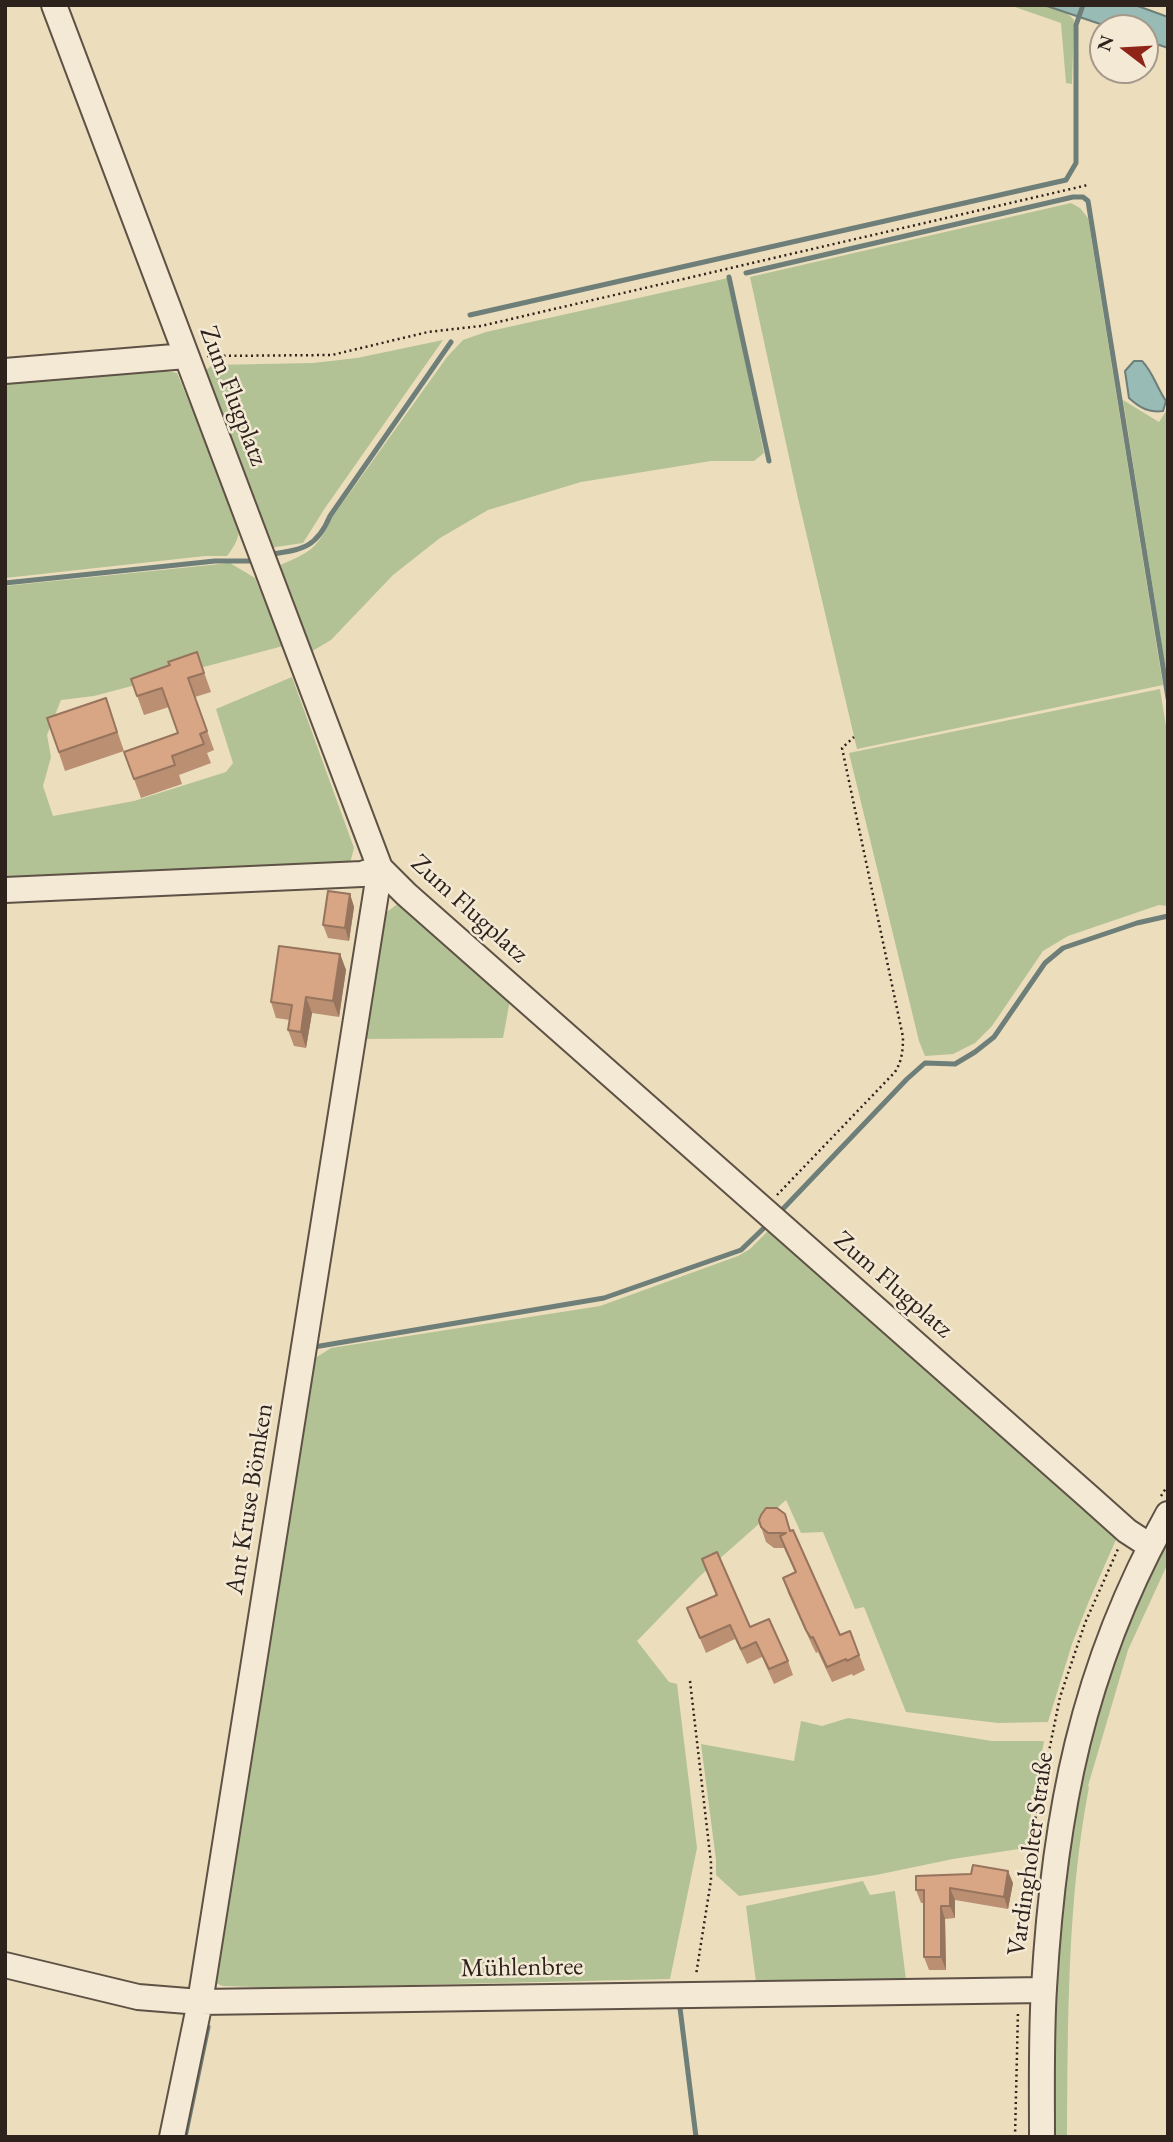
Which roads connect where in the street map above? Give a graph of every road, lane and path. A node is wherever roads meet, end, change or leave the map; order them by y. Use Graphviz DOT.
graph roads {
  1 [pos="54,5"];
  2 [pos="1088,185"];
  3 [pos="186,356"];
  4 [pos="5,371"];
  5 [pos="854,737"];
  6 [pos="380,868"];
  7 [pos="5,890"];
  8 [pos="763,1210"];
  9 [pos="1168,1514"];
  10 [pos="1150,1546"];
  11 [pos="690,1681"];
  12 [pos="5,1965"];
  13 [pos="1044,1990"];
  14 [pos="696,1996"];
  15 [pos="200,2002"];
  16 [pos="172,2137"];
  17 [pos="1042,2137"];
  1 -- 3 [label="street, Zum Flugplatz"];
  2 -- 3 [label="path"];
  3 -- 4 [label="street"];
  3 -- 6 [label="street, Zum Flugplatz"];
  5 -- 8 [label="path"];
  6 -- 7 [label="street"];
  6 -- 8 [label="street, Zum Flugplatz"];
  6 -- 15 [label="street, Ant Kruse Bömken"];
  8 -- 10 [label="street, Zum Flugplatz"];
  9 -- 10 [label="street, Vardingholter Straße"];
  10 -- 13 [label="street, Vardingholter Straße"];
  11 -- 14 [label="path"];
  12 -- 15 [label="street, Mühlenbree"];
  13 -- 14 [label="street, Mühlenbree"];
  13 -- 17 [label="street, Vardingholter Straße"];
  14 -- 15 [label="street, Mühlenbree"];
  15 -- 16 [label="street, Ant Kruse Bömken"];
}
